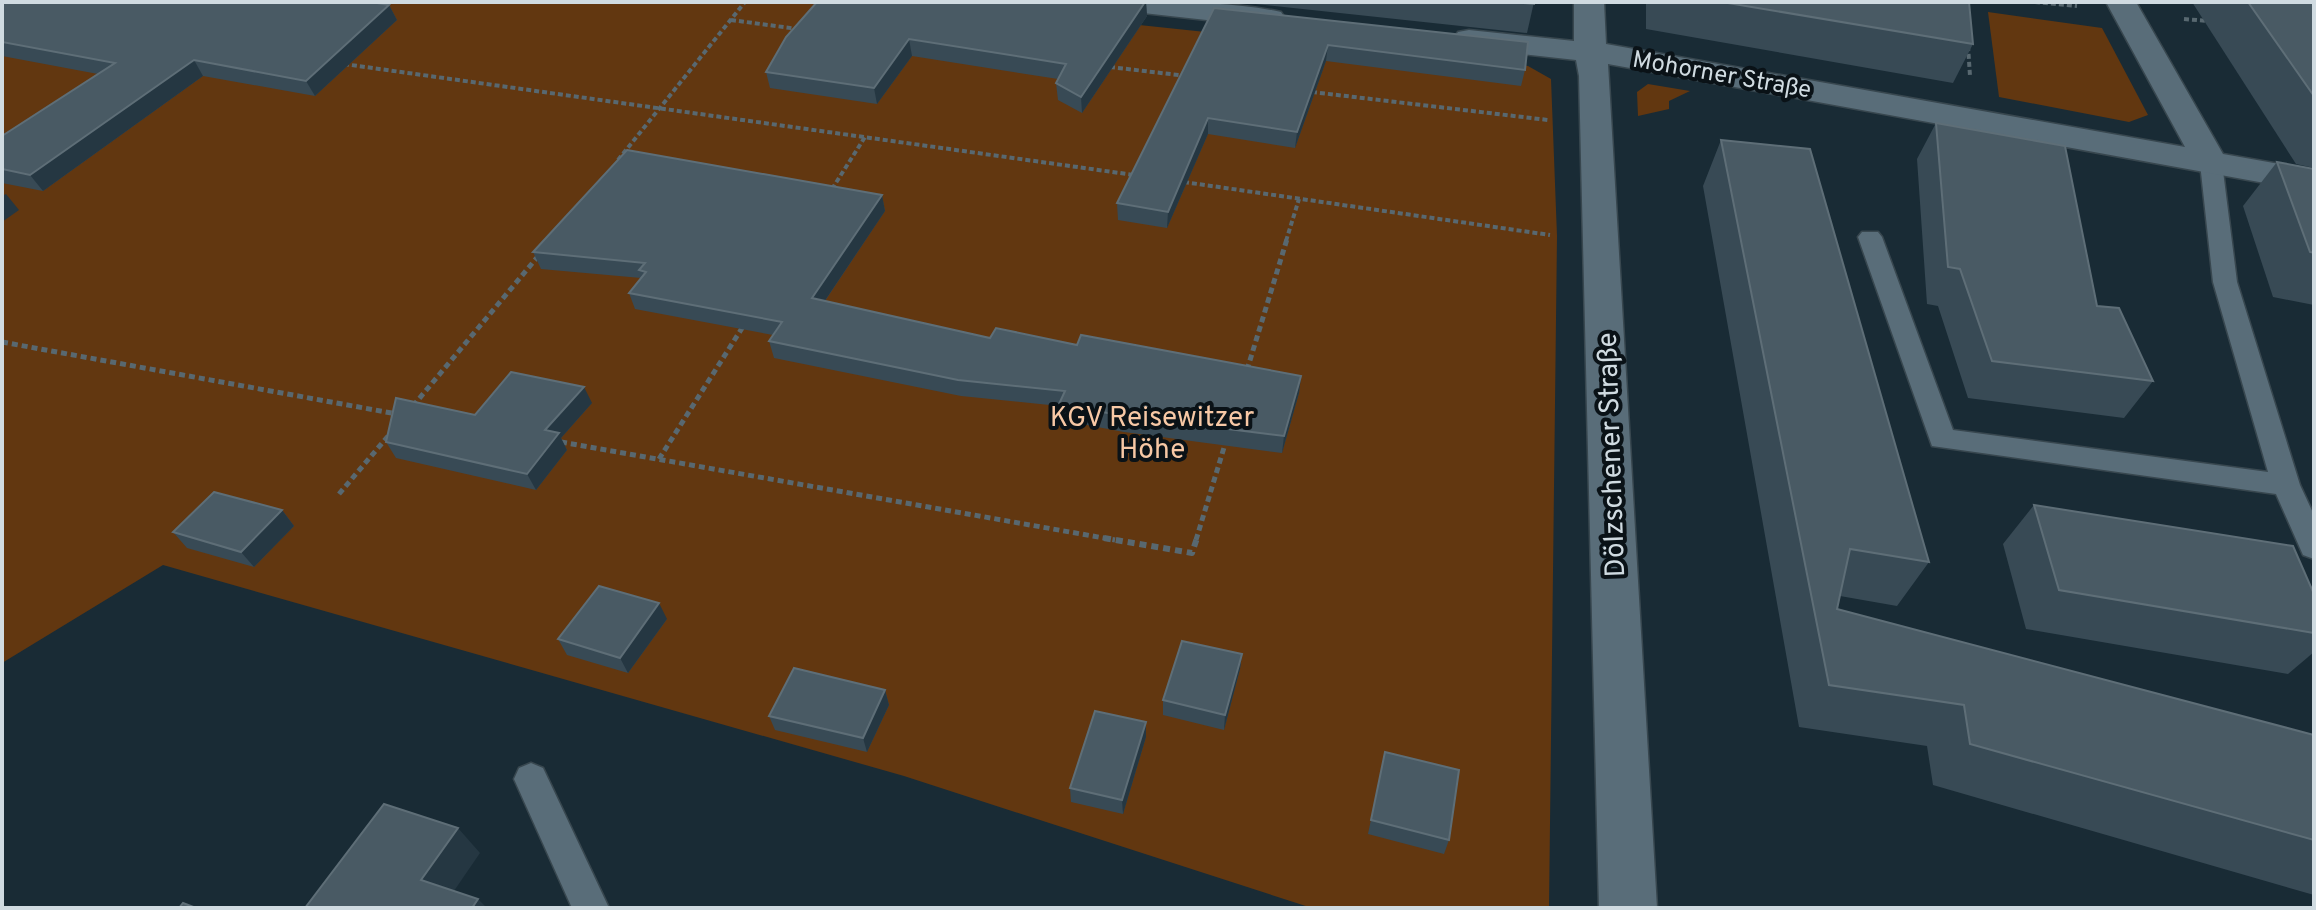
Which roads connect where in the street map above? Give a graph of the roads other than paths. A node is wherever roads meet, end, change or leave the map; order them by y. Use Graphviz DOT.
graph roads {
  1 [pos="1125,2"];
  2 [pos="1589,2"];
  3 [pos="2124,8"];
  4 [pos="1299,21"];
  5 [pos="1438,36"];
  6 [pos="1590,52"];
  7 [pos="2211,163"];
  8 [pos="2314,181"];
  9 [pos="1870,237"];
  10 [pos="2286,485"];
  11 [pos="2314,547"];
  12 [pos="531,779"];
  13 [pos="591,908"];
  14 [pos="1628,908"];
  1 -- 4 [label="street"];
  2 -- 6 [label="street, Dölzschener Straße"];
  3 -- 7 [label="street"];
  5 -- 6 [label="street, Mohorner Straße"];
  6 -- 7 [label="street, Mohorner Straße"];
  6 -- 14 [label="street, Dölzschener Straße"];
  7 -- 8 [label="street, Mohorner Straße"];
  7 -- 10 [label="lane"];
  9 -- 10 [label="lane"];
  10 -- 11 [label="lane"];
  12 -- 13 [label="lane"];
}
